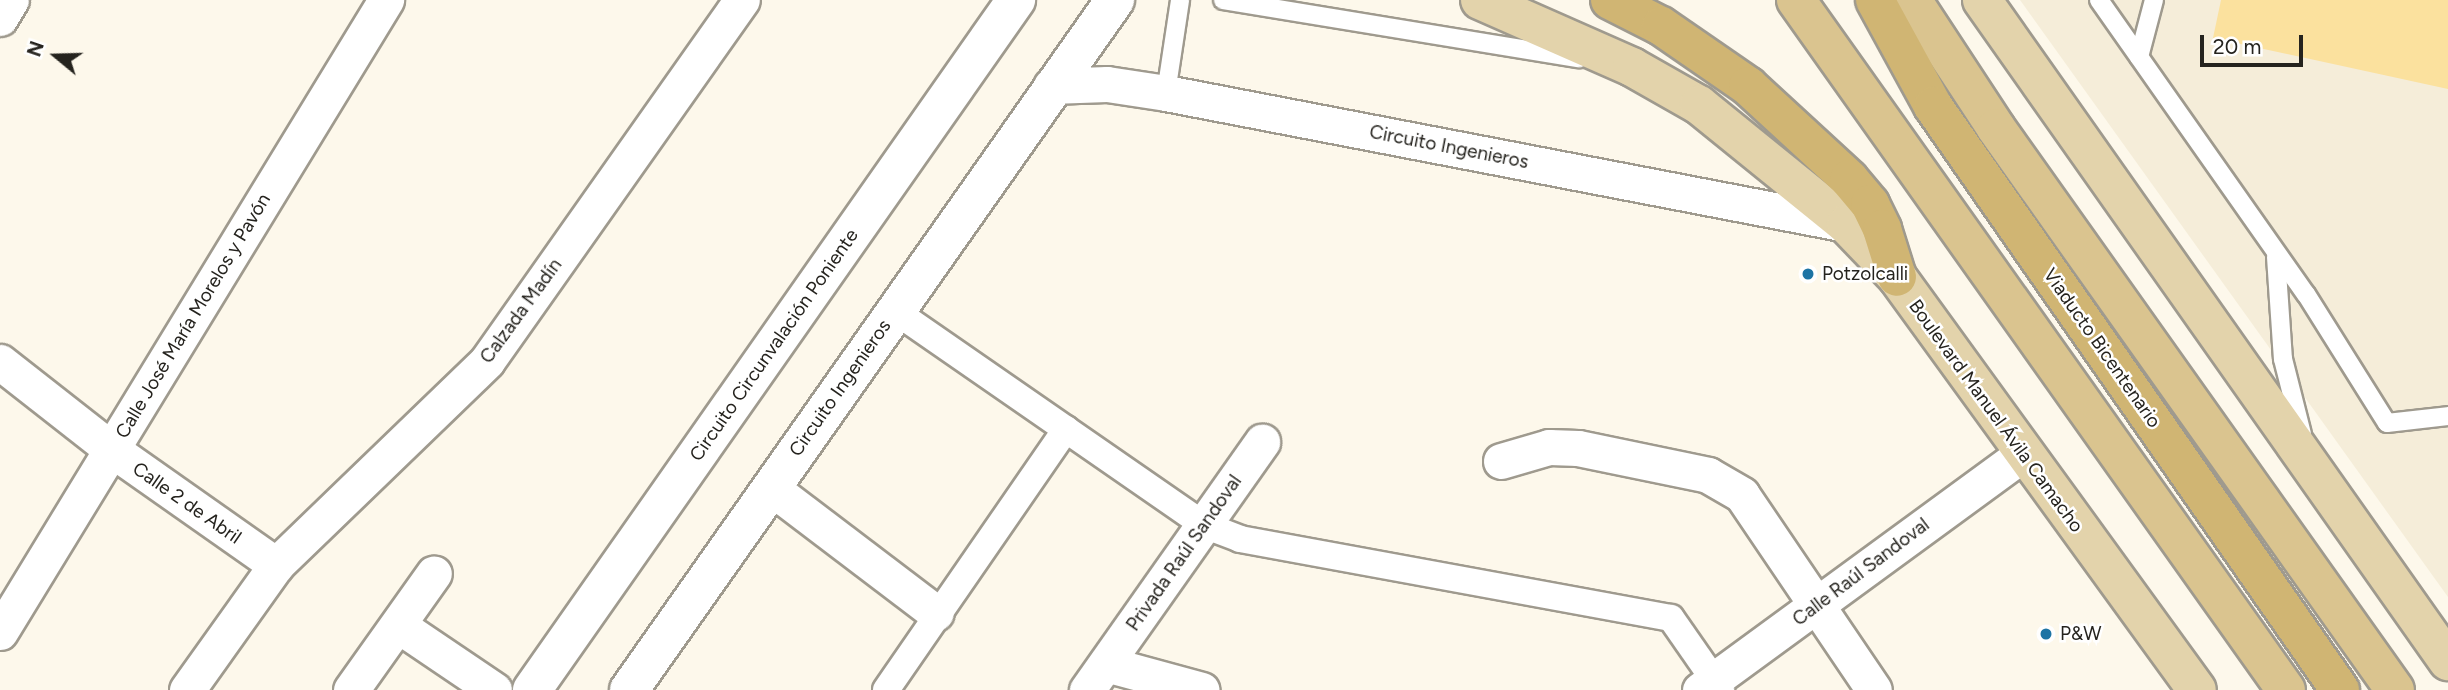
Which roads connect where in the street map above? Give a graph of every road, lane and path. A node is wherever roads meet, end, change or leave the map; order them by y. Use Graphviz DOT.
graph roads {
  1 [pos="10,0"];
  2 [pos="386,0"];
  3 [pos="742,0"];
  4 [pos="1016,0"];
  5 [pos="1115,0"];
  6 [pos="1180,0"];
  7 [pos="1223,0"];
  8 [pos="1480,0"];
  9 [pos="1610,0"];
  10 [pos="1796,0"];
  11 [pos="1875,0"];
  12 [pos="1912,0"];
  13 [pos="1982,0"];
  14 [pos="2099,0"];
  15 [pos="2154,0"];
  16 [pos="0,18"];
  17 [pos="2139,57"];
  18 [pos="1632,67"];
  19 [pos="1051,86"];
  20 [pos="1166,93"];
  21 [pos="1846,224"];
  22 [pos="2276,257"];
  23 [pos="1896,277"];
  24 [pos="895,311"];
  25 [pos="0,362"];
  26 [pos="2448,416"];
  27 [pos="1066,429"];
  28 [pos="1262,442"];
  29 [pos="111,449"];
  30 [pos="2023,454"];
  31 [pos="1501,461"];
  32 [pos="2311,471"];
  33 [pos="770,487"];
  34 [pos="1204,525"];
  35 [pos="276,565"];
  36 [pos="434,573"];
  37 [pos="1816,604"];
  38 [pos="936,613"];
  39 [pos="398,625"];
  40 [pos="0,632"];
  41 [pos="2448,661"];
  42 [pos="1097,677"];
  43 [pos="1712,687"];
  44 [pos="187,690"];
  45 [pos="351,690"];
  46 [pos="494,690"];
  47 [pos="532,690"];
  48 [pos="629,690"];
  49 [pos="886,690"];
  50 [pos="1202,690"];
  51 [pos="1874,690"];
  52 [pos="2197,690"];
  53 [pos="2286,690"];
  54 [pos="2340,690"];
  55 [pos="2395,690"];
  1 -- 16 [label="street"];
  2 -- 29 [label="street, Calle José María Morelos y Pavón"];
  3 -- 35 [label="street, Calzada Madín"];
  4 -- 47 [label="main road, Circuito Circunvalación Poniente"];
  5 -- 19 [label="main road, Circuito Ingenieros"];
  6 -- 20 [label="lane"];
  7 -- 18 [label="lane"];
  8 -- 18 [label="main road, Boulevard Manuel Ávila Camacho"];
  9 -- 23 [label="highway"];
  10 -- 53 [label="highway"];
  11 -- 54 [label="highway, Viaducto Bicentenario"];
  12 -- 55 [label="highway"];
  13 -- 32 [label="main road"];
  14 -- 17 [label="lane"];
  15 -- 17 [label="lane"];
  17 -- 22 [label="lane"];
  18 -- 21 [label="main road, Boulevard Manuel Ávila Camacho"];
  19 -- 20 [label="street, Circuito Ingenieros"];
  19 -- 24 [label="main road, Circuito Ingenieros"];
  20 -- 21 [label="street, Circuito Ingenieros"];
  21 -- 23 [label="main road, Boulevard Manuel Ávila Camacho"];
  22 -- 26 [label="lane"];
  22 -- 32 [label="lane"];
  23 -- 30 [label="main road, Boulevard Manuel Ávila Camacho"];
  24 -- 27 [label="street"];
  24 -- 33 [label="main road, Circuito Ingenieros"];
  25 -- 29 [label="street, Calle 2 de Abril"];
  27 -- 34 [label="street"];
  27 -- 38 [label="street"];
  28 -- 34 [label="street, Privada Raúl Sandoval"];
  29 -- 35 [label="street, Calle 2 de Abril"];
  29 -- 40 [label="street, Calle José María Morelos y Pavón"];
  30 -- 37 [label="street, Calle Raúl Sandoval"];
  30 -- 52 [label="main road, Boulevard Manuel Ávila Camacho"];
  31 -- 37 [label="street"];
  32 -- 41 [label="main road"];
  33 -- 38 [label="street"];
  33 -- 48 [label="main road, Circuito Ingenieros"];
  34 -- 42 [label="street, Privada Raúl Sandoval"];
  34 -- 43 [label="street"];
  35 -- 44 [label="street, Calzada Madín"];
  36 -- 39 [label="street"];
  37 -- 43 [label="street, Calle Raúl Sandoval"];
  37 -- 51 [label="street"];
  38 -- 49 [label="street"];
  39 -- 45 [label="street"];
  39 -- 46 [label="street"];
  42 -- 50 [label="street, Privada Raúl Sandoval"];
}
